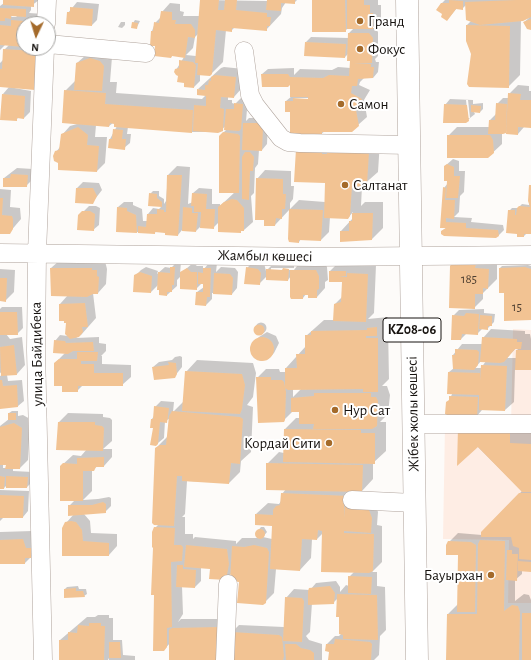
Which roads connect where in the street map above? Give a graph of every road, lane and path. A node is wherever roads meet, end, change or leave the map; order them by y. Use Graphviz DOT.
graph roads {
  1 [pos="47,0"];
  2 [pos="408,0"];
  3 [pos="46,16"];
  4 [pos="56,45"];
  5 [pos="244,51"];
  6 [pos="146,53"];
  7 [pos="45,56"];
  8 [pos="410,145"];
  9 [pos="0,253"];
  10 [pos="37,253"];
  11 [pos="531,255"];
  12 [pos="411,256"];
  13 [pos="414,424"];
  14 [pos="531,424"];
  15 [pos="352,500"];
  16 [pos="414,502"];
  17 [pos="228,584"];
  18 [pos="43,660"];
  19 [pos="225,660"];
  20 [pos="417,660"];
  1 -- 3 [label="street"];
  2 -- 8 [label="highway, Жібек жолы көшесі / KZ08-06"];
  4 -- 6 [label="street"];
  5 -- 8 [label="street"];
  7 -- 10 [label="street, улица Байдибека"];
  8 -- 12 [label="highway, Жібек жолы көшесі / KZ08-06"];
  9 -- 10 [label="street, Жамбыл көшесі"];
  10 -- 12 [label="street, Жамбыл көшесі"];
  10 -- 18 [label="street, улица Байдибека"];
  11 -- 12 [label="street, Жамбыл көшесі"];
  12 -- 13 [label="highway, Жібек жолы көшесі / KZ08-06"];
  13 -- 14 [label="street"];
  13 -- 16 [label="highway, Жібек жолы көшесі / KZ08-06"];
  15 -- 16 [label="street"];
  16 -- 20 [label="highway, Жібек жолы көшесі / KZ08-06"];
  17 -- 19 [label="street"];
}
